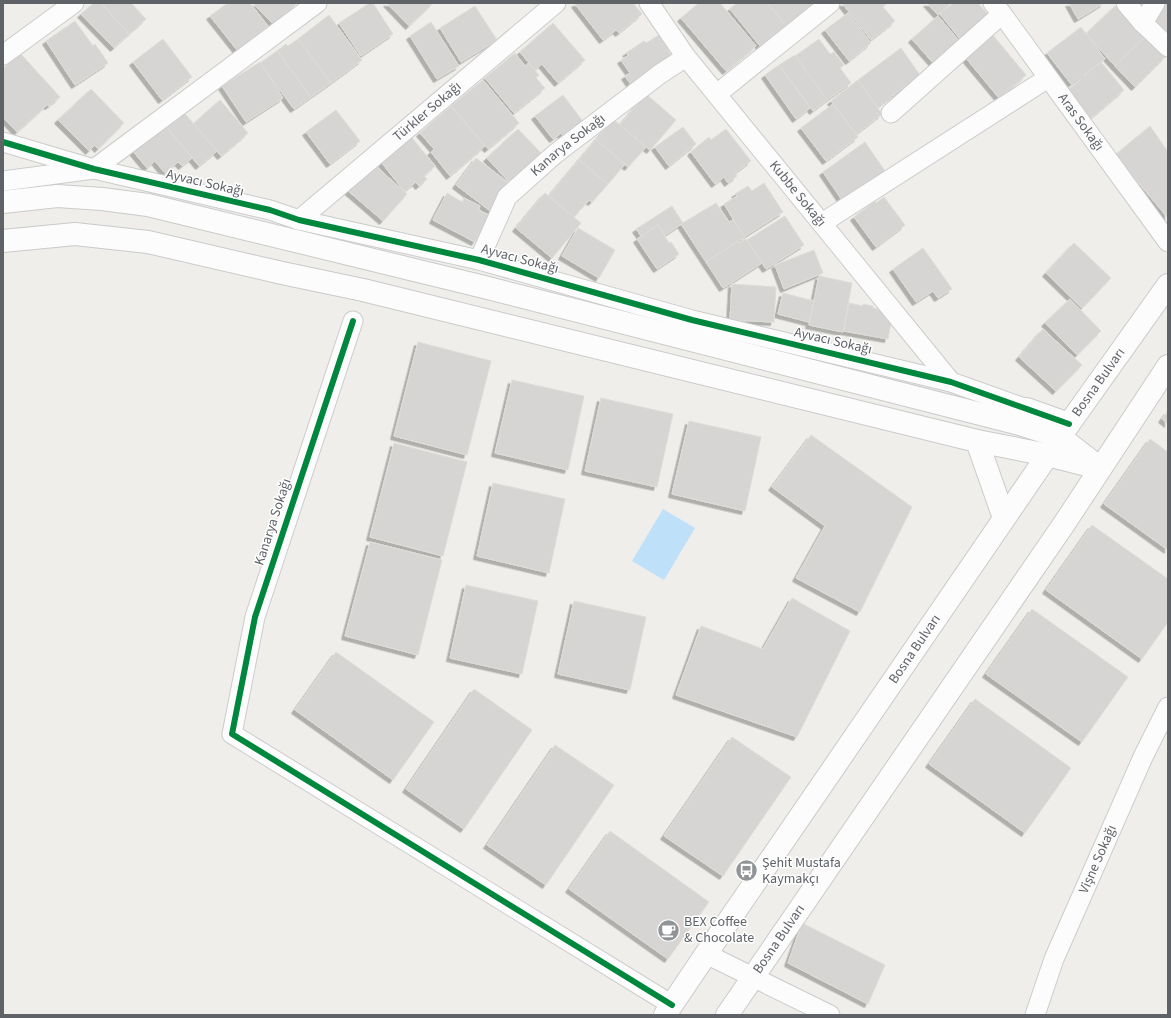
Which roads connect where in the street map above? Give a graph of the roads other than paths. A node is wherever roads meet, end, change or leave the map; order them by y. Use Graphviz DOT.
graph roads {
  1 [pos="74,3"];
  2 [pos="556,3"];
  3 [pos="649,3"];
  4 [pos="830,3"];
  5 [pos="1126,3"];
  6 [pos="1155,3"];
  7 [pos="313,4"];
  8 [pos="997,9"];
  9 [pos="1143,23"];
  10 [pos="1168,48"];
  11 [pos="3,55"];
  12 [pos="686,56"];
  13 [pos="1048,78"];
  14 [pos="717,94"];
  15 [pos="891,113"];
  16 [pos="3,142"];
  17 [pos="94,169"];
  18 [pos="3,181"];
  19 [pos="3,202"];
  20 [pos="299,220"];
  21 [pos="822,223"];
  22 [pos="3,240"];
  23 [pos="1168,242"];
  24 [pos="479,260"];
  25 [pos="1168,285"];
  26 [pos="353,321"];
  27 [pos="1168,366"];
  28 [pos="951,382"];
  29 [pos="1024,417"];
  30 [pos="1064,431"];
  31 [pos="976,441"];
  32 [pos="1048,455"];
  33 [pos="1100,468"];
  34 [pos="1004,518"];
  35 [pos="1168,708"];
  36 [pos="706,954"];
  37 [pos="753,977"];
  38 [pos="668,1010"];
  39 [pos="810,1011"];
  40 [pos="727,1015"];
  41 [pos="830,1015"];
  42 [pos="1035,1015"];
  1 -- 11 [label="street"];
  2 -- 20 [label="street, Türkler Sokağı"];
  3 -- 12 [label="street, Kubbe Sokağı"];
  4 -- 14 [label="street"];
  5 -- 9 [label="street"];
  6 -- 9 [label="street"];
  7 -- 17 [label="street"];
  8 -- 13 [label="street, Aras Sokağı"];
  8 -- 15 [label="street"];
  9 -- 10 [label="street"];
  12 -- 14 [label="street, Kubbe Sokağı"];
  12 -- 24 [label="street, Kanarya Sokağı"];
  13 -- 21 [label="street"];
  13 -- 23 [label="street, Aras Sokağı"];
  14 -- 21 [label="street, Kubbe Sokağı"];
  16 -- 17 [label="street, Ayvacı Sokağı"];
  17 -- 18 [label="street"];
  17 -- 20 [label="street, Ayvacı Sokağı"];
  19 -- 29 [label="main road"];
  20 -- 24 [label="street, Ayvacı Sokağı"];
  21 -- 28 [label="street, Kubbe Sokağı"];
  22 -- 31 [label="main road"];
  24 -- 28 [label="street, Ayvacı Sokağı"];
  25 -- 30 [label="main road, Bosna Bulvarı"];
  26 -- 38 [label="street, Kanarya Sokağı"];
  27 -- 33 [label="main road, Bosna Bulvarı"];
  28 -- 29 [label="street, Ayvacı Sokağı"];
  29 -- 30 [label="main road"];
  30 -- 32 [label="main road, Bosna Bulvarı"];
  30 -- 33 [label="main road"];
  31 -- 32 [label="main road"];
  31 -- 34 [label="main road"];
  32 -- 33 [label="main road"];
  32 -- 34 [label="main road, Bosna Bulvarı"];
  33 -- 37 [label="main road, Bosna Bulvarı"];
  34 -- 36 [label="main road, Bosna Bulvarı"];
  35 -- 42 [label="street, Vişne Sokağı"];
  36 -- 37 [label="street"];
  36 -- 38 [label="main road, Bosna Bulvarı"];
  37 -- 39 [label="street"];
  37 -- 40 [label="main road, Bosna Bulvarı"];
  39 -- 41 [label="street"];
}
